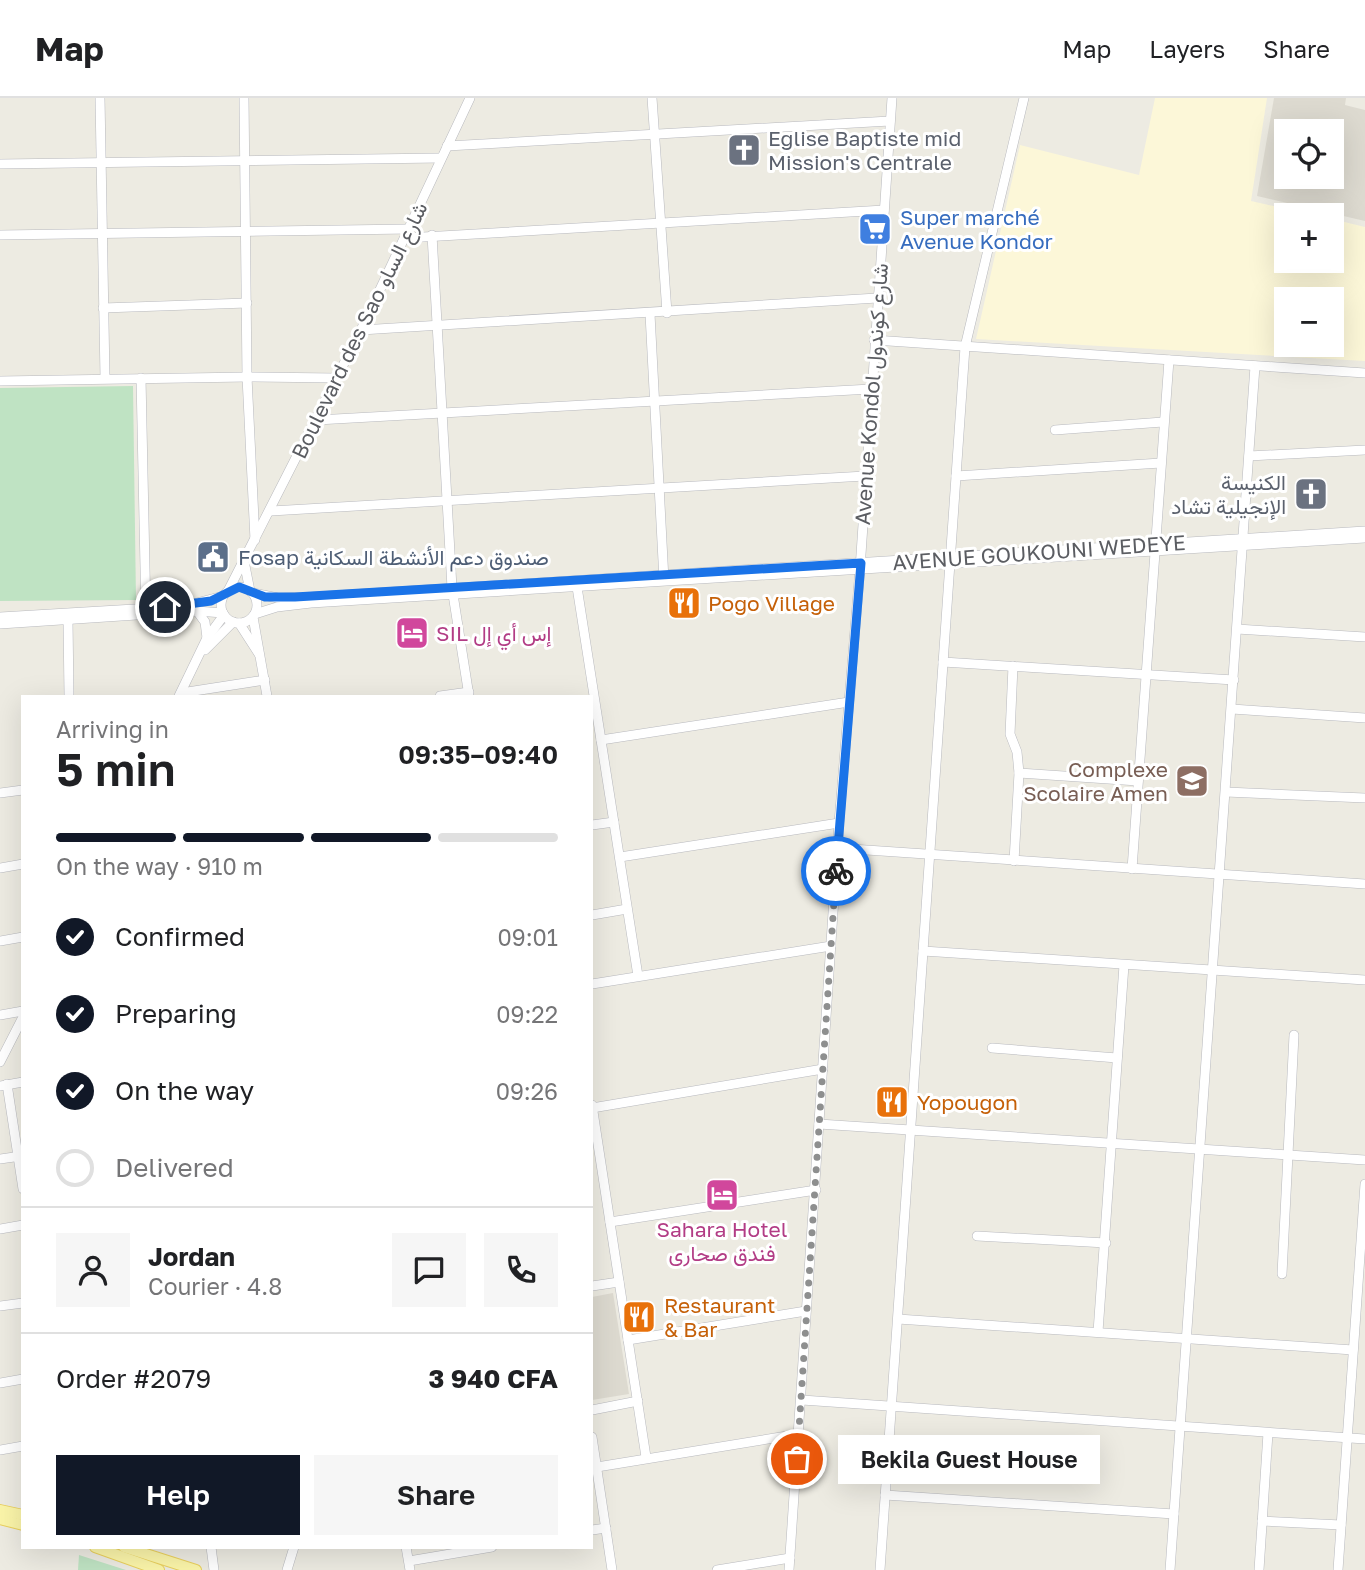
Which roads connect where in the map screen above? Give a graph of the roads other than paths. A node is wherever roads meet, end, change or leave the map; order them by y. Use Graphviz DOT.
graph roads {
  1 [pos="100,98"];
  2 [pos="244,98"];
  3 [pos="470,98"];
  4 [pos="652,98"];
  5 [pos="892,98"];
  6 [pos="1024,98"];
  7 [pos="890,121"];
  8 [pos="655,135"];
  9 [pos="447,146"];
  10 [pos="441,158"];
  11 [pos="245,160"];
  12 [pos="101,163"];
  13 [pos="0,164"];
  14 [pos="884,210"];
  15 [pos="661,224"];
  16 [pos="246,231"];
  17 [pos="101,232"];
  18 [pos="408,233"];
  19 [pos="0,235"];
  20 [pos="432,235"];
  21 [pos="877,298"];
  22 [pos="247,303"];
  23 [pos="103,308"];
  24 [pos="650,313"];
  25 [pos="667,313"];
  26 [pos="437,324"];
  27 [pos="361,330"];
  28 [pos="874,341"];
  29 [pos="965,347"];
  30 [pos="1169,360"];
  31 [pos="1255,366"];
  32 [pos="1365,373"];
  33 [pos="247,377"];
  34 [pos="105,378"];
  35 [pos="141,378"];
  36 [pos="336,378"];
  37 [pos="0,381"];
  38 [pos="871,388"];
  39 [pos="654,399"];
  40 [pos="441,412"];
  41 [pos="317,420"];
  42 [pos="1163,422"];
  43 [pos="1055,430"];
  44 [pos="1365,450"];
  45 [pos="1249,456"];
  46 [pos="1161,463"];
  47 [pos="956,476"];
  48 [pos="865,477"];
  49 [pos="658,489"];
  50 [pos="446,502"];
  51 [pos="271,511"];
  52 [pos="1365,531"];
  53 [pos="1365,538"];
  54 [pos="255,542"];
  55 [pos="1243,542"];
  56 [pos="1155,548"];
  57 [pos="244,561"];
  58 [pos="950,561"];
  59 [pos="860,566"];
  60 [pos="664,579"];
  61 [pos="577,587"];
  62 [pos="452,591"];
  63 [pos="252,592"];
  64 [pos="225,594"];
  65 [pos="145,611"];
  66 [pos="197,611"];
  67 [pos="223,614"];
  68 [pos="254,615"];
  69 [pos="0,617"];
  70 [pos="68,620"];
  71 [pos="236,622"];
  72 [pos="0,624"];
  73 [pos="1237,629"];
  74 [pos="1365,637"];
  75 [pos="207,638"];
  76 [pos="204,651"];
  77 [pos="260,657"];
  78 [pos="943,662"];
  79 [pos="1013,666"];
  80 [pos="1146,676"];
  81 [pos="265,680"];
  82 [pos="1234,680"];
  83 [pos="180,694"];
  84 [pos="469,694"];
  85 [pos="69,695"];
  86 [pos="267,695"];
  87 [pos="849,702"];
  88 [pos="1232,709"];
  89 [pos="1365,718"];
  90 [pos="601,740"];
  91 [pos="1019,774"];
  92 [pos="1138,781"];
  93 [pos="21,790"];
  94 [pos="1226,792"];
  95 [pos="0,793"];
  96 [pos="1365,798"];
  97 [pos="614,822"];
  98 [pos="839,823"];
  99 [pos="593,825"];
  100 [pos="837,848"];
  101 [pos="930,854"];
  102 [pos="620,857"];
  103 [pos="1014,861"];
  104 [pos="21,864"];
  105 [pos="0,868"];
  106 [pos="1132,869"];
  107 [pos="1219,876"];
  108 [pos="1365,884"];
  109 [pos="627,909"];
  110 [pos="593,915"];
  111 [pos="21,937"];
  112 [pos="0,941"];
  113 [pos="831,946"];
  114 [pos="923,951"];
  115 [pos="1124,965"];
  116 [pos="1212,970"];
  117 [pos="638,976"];
  118 [pos="1365,980"];
  119 [pos="593,984"];
  120 [pos="21,1011"];
  121 [pos="0,1015"];
  122 [pos="21,1021"];
  123 [pos="1294,1035"];
  124 [pos="992,1048"];
  125 [pos="1117,1058"];
  126 [pos="0,1062"];
  127 [pos="824,1069"];
  128 [pos="21,1082"];
  129 [pos="3,1085"];
  130 [pos="593,1107"];
  131 [pos="593,1120"];
  132 [pos="820,1124"];
  133 [pos="910,1131"];
  134 [pos="1112,1144"];
  135 [pos="1200,1150"];
  136 [pos="1287,1155"];
  137 [pos="20,1156"];
  138 [pos="0,1159"];
  139 [pos="1365,1160"];
  140 [pos="596,1161"];
  141 [pos="1365,1184"];
  142 [pos="816,1189"];
  143 [pos="610,1222"];
  144 [pos="21,1226"];
  145 [pos="0,1229"];
  146 [pos="977,1236"];
  147 [pos="1106,1243"];
  148 [pos="1282,1273"];
  149 [pos="619,1282"];
  150 [pos="593,1286"];
  151 [pos="21,1303"];
  152 [pos="0,1306"];
  153 [pos="806,1311"];
  154 [pos="898,1319"];
  155 [pos="1098,1332"];
  156 [pos="628,1340"];
  157 [pos="1187,1340"];
  158 [pos="1353,1350"];
  159 [pos="21,1379"];
  160 [pos="0,1383"];
  161 [pos="802,1400"];
  162 [pos="638,1401"];
  163 [pos="891,1406"];
  164 [pos="593,1410"];
  165 [pos="1180,1426"];
  166 [pos="1268,1433"];
  167 [pos="799,1434"];
  168 [pos="1348,1437"];
  169 [pos="1365,1439"];
  170 [pos="593,1443"];
  171 [pos="21,1446"];
  172 [pos="0,1450"];
  173 [pos="646,1457"];
  174 [pos="597,1467"];
  175 [pos="885,1495"];
  176 [pos="0,1510"];
  177 [pos="1174,1514"];
  178 [pos="21,1515"];
  179 [pos="0,1519"];
  180 [pos="1262,1521"];
  181 [pos="21,1524"];
  182 [pos="1341,1525"];
  183 [pos="606,1528"];
  184 [pos="593,1530"];
  185 [pos="100,1549"];
  186 [pos="130,1549"];
  187 [pos="211,1549"];
  188 [pos="293,1549"];
  189 [pos="483,1549"];
  190 [pos="790,1558"];
  191 [pos="410,1565"];
  192 [pos="159,1570"];
  193 [pos="195,1570"];
  194 [pos="214,1570"];
  195 [pos="287,1570"];
  196 [pos="612,1570"];
  197 [pos="717,1570"];
  198 [pos="789,1570"];
  199 [pos="880,1570"];
  200 [pos="1170,1570"];
  201 [pos="1259,1570"];
  202 [pos="1338,1570"];
  1 -- 12 [label="street"];
  2 -- 11 [label="street"];
  3 -- 9 [label="street, Boulevard des Sao شارع الساو"];
  4 -- 8 [label="street"];
  5 -- 7 [label="street, Avenue Kondol شارع كوندول"];
  6 -- 29 [label="street"];
  7 -- 8 [label="street"];
  7 -- 14 [label="street, Avenue Kondol شارع كوندول"];
  8 -- 9 [label="street"];
  8 -- 15 [label="street"];
  9 -- 10 [label="street, Boulevard des Sao شارع الساو"];
  10 -- 11 [label="street"];
  10 -- 18 [label="street, Boulevard des Sao شارع الساو"];
  11 -- 12 [label="street"];
  11 -- 16 [label="street"];
  12 -- 13 [label="street"];
  12 -- 17 [label="street"];
  14 -- 15 [label="street"];
  14 -- 21 [label="street, Avenue Kondol شارع كوندول"];
  15 -- 20 [label="street"];
  15 -- 25 [label="street"];
  16 -- 17 [label="street"];
  16 -- 18 [label="street"];
  16 -- 22 [label="street"];
  17 -- 19 [label="street"];
  17 -- 23 [label="street"];
  18 -- 20 [label="street"];
  18 -- 27 [label="street, Boulevard des Sao شارع الساو"];
  20 -- 26 [label="street"];
  21 -- 25 [label="street"];
  21 -- 28 [label="street, Avenue Kondol شارع كوندول"];
  22 -- 23 [label="street"];
  22 -- 33 [label="street"];
  23 -- 34 [label="street"];
  24 -- 25 [label="street"];
  24 -- 26 [label="street"];
  24 -- 39 [label="street"];
  26 -- 27 [label="street"];
  26 -- 40 [label="street"];
  27 -- 36 [label="street, Boulevard des Sao شارع الساو"];
  28 -- 29 [label="street"];
  28 -- 38 [label="street, Avenue Kondol شارع كوندول"];
  29 -- 30 [label="street"];
  29 -- 47 [label="street"];
  30 -- 31 [label="street"];
  30 -- 42 [label="street"];
  31 -- 32 [label="street"];
  31 -- 45 [label="street"];
  33 -- 35 [label="street"];
  33 -- 36 [label="street"];
  33 -- 54 [label="street"];
  34 -- 35 [label="street"];
  34 -- 37 [label="street"];
  35 -- 65 [label="street"];
  36 -- 41 [label="street, Boulevard des Sao شارع الساو"];
  38 -- 39 [label="street"];
  38 -- 48 [label="street, Avenue Kondol شارع كوندول"];
  39 -- 40 [label="street"];
  39 -- 49 [label="street"];
  40 -- 41 [label="street"];
  40 -- 50 [label="street"];
  41 -- 51 [label="street, Boulevard des Sao شارع الساو"];
  42 -- 43 [label="street"];
  42 -- 46 [label="street"];
  44 -- 45 [label="street"];
  45 -- 55 [label="street"];
  46 -- 47 [label="street"];
  46 -- 56 [label="street"];
  47 -- 58 [label="street"];
  48 -- 49 [label="street"];
  48 -- 59 [label="street, Avenue Kondol شارع كوندول"];
  49 -- 50 [label="street"];
  49 -- 60 [label="street"];
  50 -- 51 [label="street"];
  50 -- 62 [label="street"];
  51 -- 54 [label="street, Boulevard des Sao شارع الساو"];
  52 -- 55 [label="street, AVENUE GOUKOUNI WEDEYE"];
  53 -- 55 [label="street, AVENUE GOUKOUNI WEDEYE"];
  54 -- 57 [label="street, Boulevard des Sao شارع الساو"];
  55 -- 56 [label="street, AVENUE GOUKOUNI WEDEYE"];
  55 -- 73 [label="street"];
  56 -- 58 [label="street, AVENUE GOUKOUNI WEDEYE"];
  56 -- 80 [label="street"];
  57 -- 63 [label="street"];
  57 -- 64 [label="street, Boulevard des Sao شارع الساو"];
  58 -- 59 [label="street, AVENUE GOUKOUNI WEDEYE"];
  58 -- 78 [label="street"];
  59 -- 60 [label="street, AVENUE GOUKOUNI WEDEYE"];
  59 -- 87 [label="street, Avenue Kondol شارع كوندول"];
  60 -- 61 [label="street, AVENUE GOUKOUNI WEDEYE"];
  60 -- 62 [label="street, AVENUE GOUKOUNI WEDEYE"];
  61 -- 62 [label="street, AVENUE GOUKOUNI WEDEYE"];
  61 -- 90 [label="street"];
  62 -- 63 [label="street, AVENUE GOUKOUNI WEDEYE"];
  62 -- 68 [label="street, AVENUE GOUKOUNI WEDEYE"];
  62 -- 84 [label="street"];
  63 -- 64 [label="street"];
  63 -- 68 [label="street"];
  64 -- 65 [label="street"];
  64 -- 67 [label="street"];
  65 -- 66 [label="street"];
  65 -- 69 [label="street"];
  65 -- 70 [label="street"];
  66 -- 67 [label="street"];
  66 -- 75 [label="street"];
  67 -- 71 [label="street"];
  67 -- 75 [label="street"];
  68 -- 71 [label="street"];
  68 -- 77 [label="street"];
  70 -- 72 [label="street"];
  70 -- 85 [label="street"];
  71 -- 76 [label="street"];
  71 -- 77 [label="street"];
  73 -- 74 [label="street"];
  73 -- 82 [label="street"];
  75 -- 76 [label="street"];
  76 -- 83 [label="street"];
  77 -- 81 [label="street"];
  78 -- 79 [label="street"];
  78 -- 101 [label="street"];
  79 -- 80 [label="street"];
  79 -- 91 [label="street"];
  80 -- 82 [label="street"];
  80 -- 92 [label="street"];
  81 -- 83 [label="street"];
  81 -- 86 [label="street"];
  82 -- 88 [label="street"];
  87 -- 90 [label="street"];
  87 -- 98 [label="street, Avenue Kondol شارع كوندول"];
  88 -- 89 [label="street"];
  88 -- 94 [label="street"];
  90 -- 97 [label="street"];
  91 -- 92 [label="street"];
  91 -- 103 [label="street"];
  92 -- 106 [label="street"];
  93 -- 95 [label="street"];
  94 -- 96 [label="street"];
  94 -- 107 [label="street"];
  97 -- 99 [label="street"];
  97 -- 102 [label="street"];
  98 -- 100 [label="street, Avenue Kondol شارع كوندول"];
  98 -- 102 [label="street"];
  100 -- 101 [label="street"];
  100 -- 113 [label="street, Avenue Kondol شارع كوندول"];
  101 -- 103 [label="street"];
  101 -- 114 [label="street"];
  102 -- 109 [label="street"];
  103 -- 106 [label="street"];
  104 -- 105 [label="street"];
  106 -- 107 [label="street"];
  107 -- 108 [label="street"];
  107 -- 116 [label="street"];
  109 -- 110 [label="street"];
  109 -- 117 [label="street"];
  111 -- 112 [label="street"];
  113 -- 117 [label="street"];
  113 -- 127 [label="street, Avenue Kondol شارع كوندول"];
  114 -- 115 [label="street"];
  114 -- 133 [label="street"];
  115 -- 116 [label="street"];
  115 -- 125 [label="street"];
  116 -- 118 [label="street"];
  116 -- 135 [label="street"];
  117 -- 119 [label="street"];
  120 -- 121 [label="street"];
  122 -- 126 [label="street"];
  123 -- 136 [label="street"];
  124 -- 125 [label="street"];
  125 -- 134 [label="street"];
  127 -- 130 [label="street"];
  127 -- 132 [label="street, Avenue Kondol شارع كوندول"];
  128 -- 129 [label="street"];
  129 -- 137 [label="street"];
  131 -- 140 [label="street"];
  132 -- 133 [label="street"];
  132 -- 142 [label="street, Avenue Kondol شارع كوندول"];
  133 -- 134 [label="street"];
  133 -- 154 [label="street"];
  134 -- 135 [label="street"];
  134 -- 147 [label="street"];
  135 -- 136 [label="street"];
  135 -- 157 [label="street"];
  136 -- 139 [label="street"];
  136 -- 148 [label="street"];
  137 -- 138 [label="street"];
  140 -- 143 [label="street"];
  141 -- 158 [label="street"];
  142 -- 143 [label="street"];
  142 -- 153 [label="street, Avenue Kondol شارع كوندول"];
  143 -- 149 [label="street"];
  144 -- 145 [label="street"];
  146 -- 147 [label="street"];
  147 -- 155 [label="street"];
  149 -- 150 [label="street"];
  149 -- 156 [label="street"];
  151 -- 152 [label="street"];
  153 -- 156 [label="street"];
  153 -- 161 [label="street, Avenue Kondol شارع كوندول"];
  154 -- 155 [label="street"];
  154 -- 163 [label="street"];
  155 -- 157 [label="street"];
  156 -- 162 [label="street"];
  157 -- 158 [label="street"];
  157 -- 165 [label="street"];
  158 -- 168 [label="street"];
  159 -- 160 [label="street"];
  161 -- 163 [label="street"];
  161 -- 167 [label="street, Avenue Kondol شارع كوندول"];
  162 -- 164 [label="street"];
  162 -- 173 [label="street"];
  163 -- 165 [label="street"];
  163 -- 175 [label="street"];
  165 -- 166 [label="street"];
  165 -- 177 [label="street"];
  166 -- 168 [label="street"];
  166 -- 180 [label="street"];
  167 -- 173 [label="street"];
  167 -- 190 [label="street, Avenue Kondol شارع كوندول"];
  168 -- 169 [label="street"];
  168 -- 182 [label="street"];
  170 -- 174 [label="street"];
  171 -- 172 [label="street"];
  173 -- 174 [label="street"];
  174 -- 183 [label="street"];
  175 -- 177 [label="street"];
  175 -- 199 [label="street"];
  176 -- 178 [label="main road"];
  177 -- 200 [label="street"];
  179 -- 181 [label="main road"];
  180 -- 182 [label="street"];
  180 -- 201 [label="street"];
  182 -- 202 [label="street"];
  183 -- 184 [label="street"];
  183 -- 196 [label="street"];
  185 -- 192 [label="main road"];
  186 -- 193 [label="main road"];
  187 -- 194 [label="street"];
  188 -- 195 [label="street"];
  189 -- 191 [label="street"];
  190 -- 197 [label="street"];
  190 -- 198 [label="street, Avenue Kondol شارع كوندول"];
}
